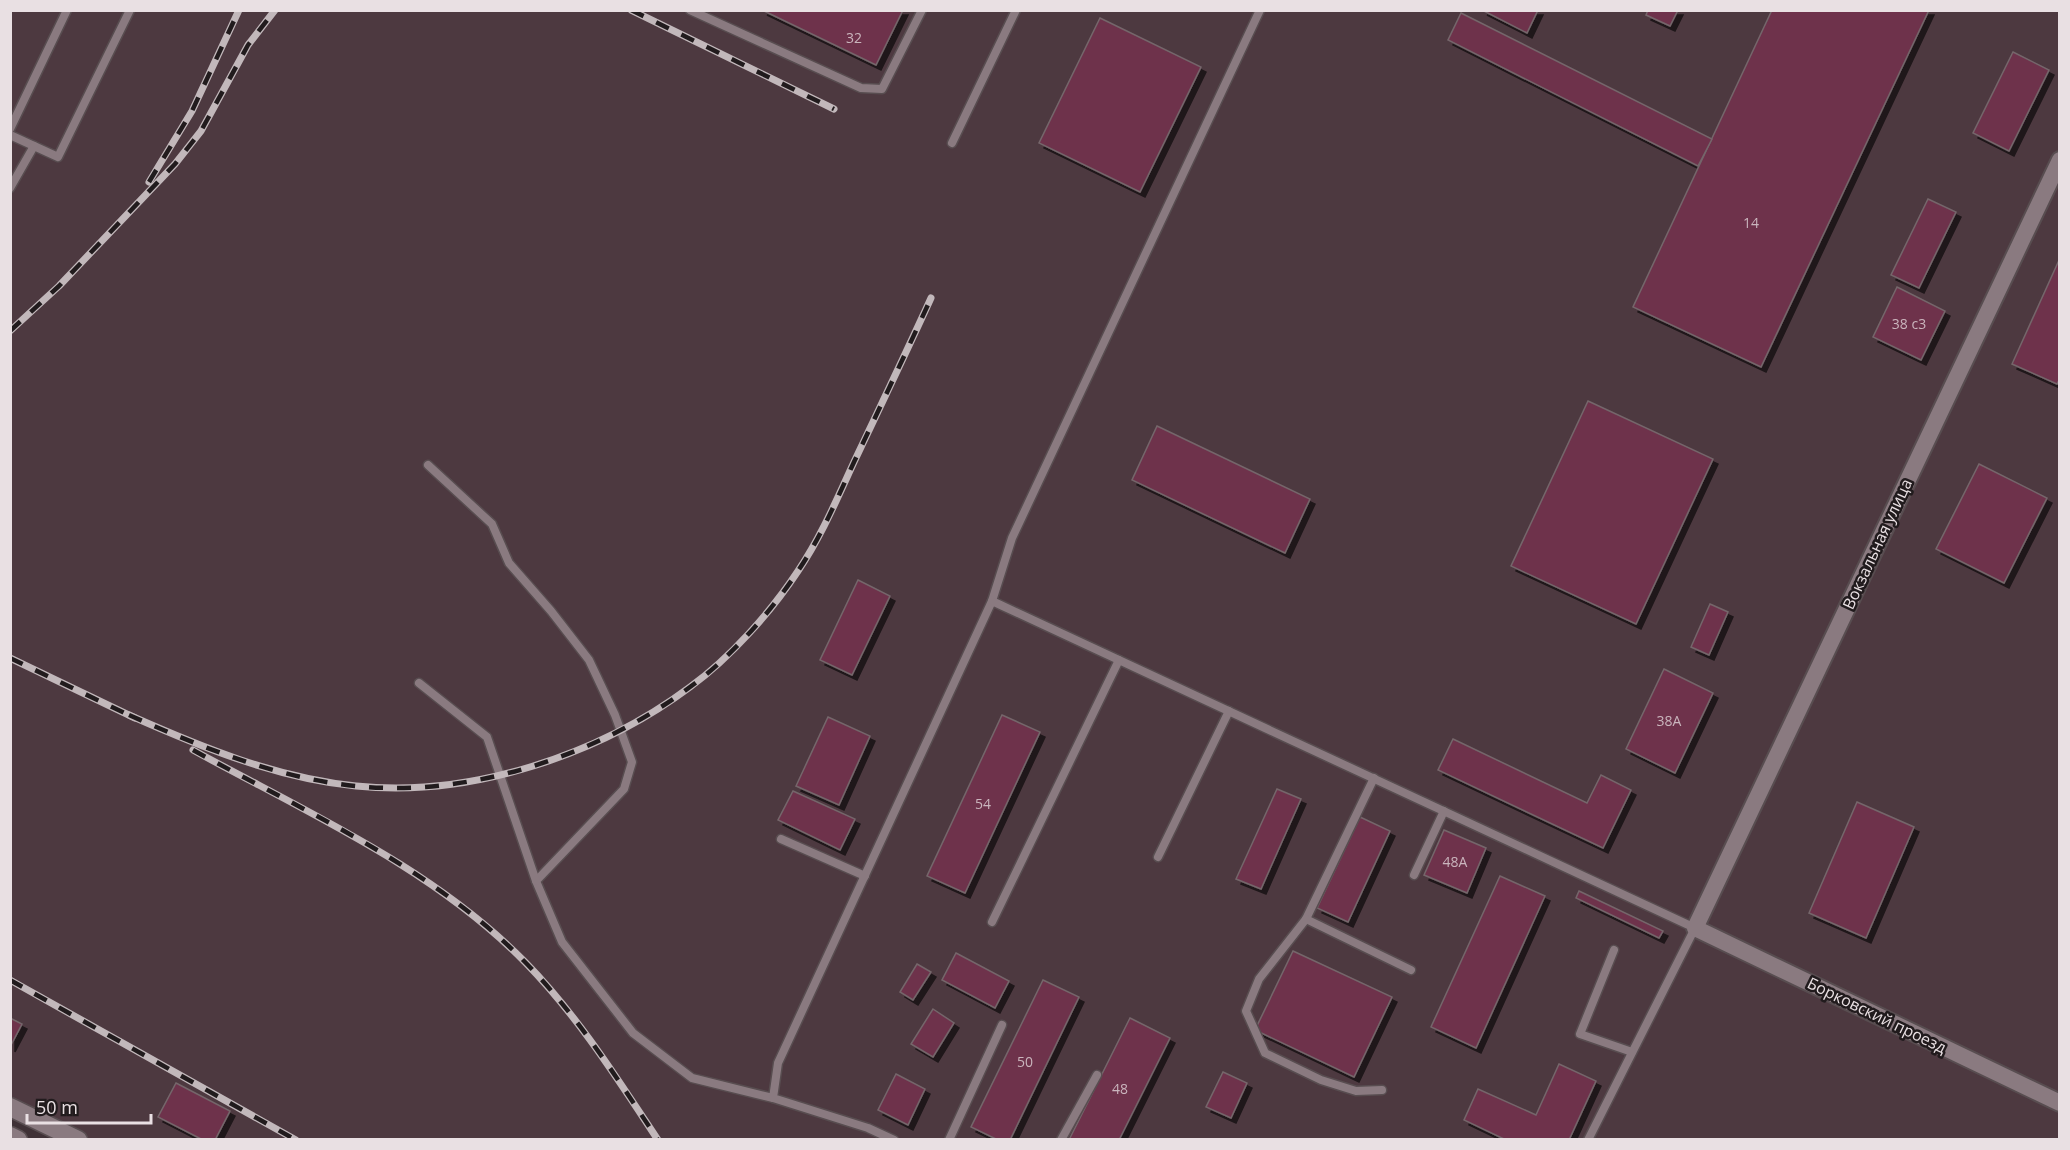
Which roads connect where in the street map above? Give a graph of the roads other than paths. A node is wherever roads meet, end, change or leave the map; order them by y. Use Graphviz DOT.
graph roads {
  1 [pos="67,10"];
  2 [pos="130,10"];
  3 [pos="690,10"];
  4 [pos="922,10"];
  5 [pos="1016,10"];
  6 [pos="1260,10"];
  7 [pos="10,129"];
  8 [pos="10,135"];
  9 [pos="952,143"];
  10 [pos="34,146"];
  11 [pos="2060,160"];
  12 [pos="10,188"];
  13 [pos="428,465"];
  14 [pos="992,601"];
  15 [pos="1119,660"];
  16 [pos="418,683"];
  17 [pos="1229,711"];
  18 [pos="1374,778"];
  19 [pos="1444,811"];
  20 [pos="781,839"];
  21 [pos="1158,857"];
  22 [pos="1414,875"];
  23 [pos="865,876"];
  24 [pos="536,881"];
  25 [pos="1306,919"];
  26 [pos="992,922"];
  27 [pos="1695,927"];
  28 [pos="1614,951"];
  29 [pos="1411,970"];
  30 [pos="1002,1025"];
  31 [pos="1632,1052"];
  32 [pos="1097,1075"];
  33 [pos="1382,1090"];
  34 [pos="773,1098"];
  35 [pos="2060,1103"];
  36 [pos="10,1107"];
  37 [pos="10,1136"];
  38 [pos="18,1140"];
  39 [pos="78,1140"];
  40 [pos="894,1140"];
  41 [pos="949,1140"];
  42 [pos="1061,1140"];
  43 [pos="1588,1140"];
  1 -- 7 [label="lane"];
  2 -- 10 [label="lane"];
  3 -- 4 [label="lane"];
  5 -- 9 [label="lane"];
  6 -- 14 [label="lane"];
  8 -- 10 [label="lane"];
  10 -- 12 [label="lane"];
  11 -- 27 [label="street, Вокзальная улица"];
  13 -- 24 [label="lane"];
  14 -- 15 [label="lane"];
  14 -- 23 [label="lane"];
  15 -- 17 [label="lane"];
  15 -- 26 [label="lane"];
  16 -- 24 [label="lane"];
  17 -- 18 [label="lane"];
  17 -- 21 [label="lane"];
  18 -- 19 [label="lane"];
  18 -- 25 [label="lane"];
  19 -- 22 [label="lane"];
  19 -- 27 [label="lane"];
  20 -- 23 [label="lane"];
  23 -- 34 [label="lane"];
  24 -- 34 [label="lane"];
  25 -- 29 [label="lane"];
  25 -- 33 [label="lane"];
  27 -- 31 [label="lane"];
  27 -- 35 [label="street, Борковский проезд"];
  28 -- 31 [label="lane"];
  30 -- 41 [label="lane"];
  31 -- 43 [label="lane"];
  32 -- 42 [label="lane"];
  34 -- 40 [label="lane"];
  36 -- 39 [label="main road"];
  37 -- 38 [label="main road"];
}
